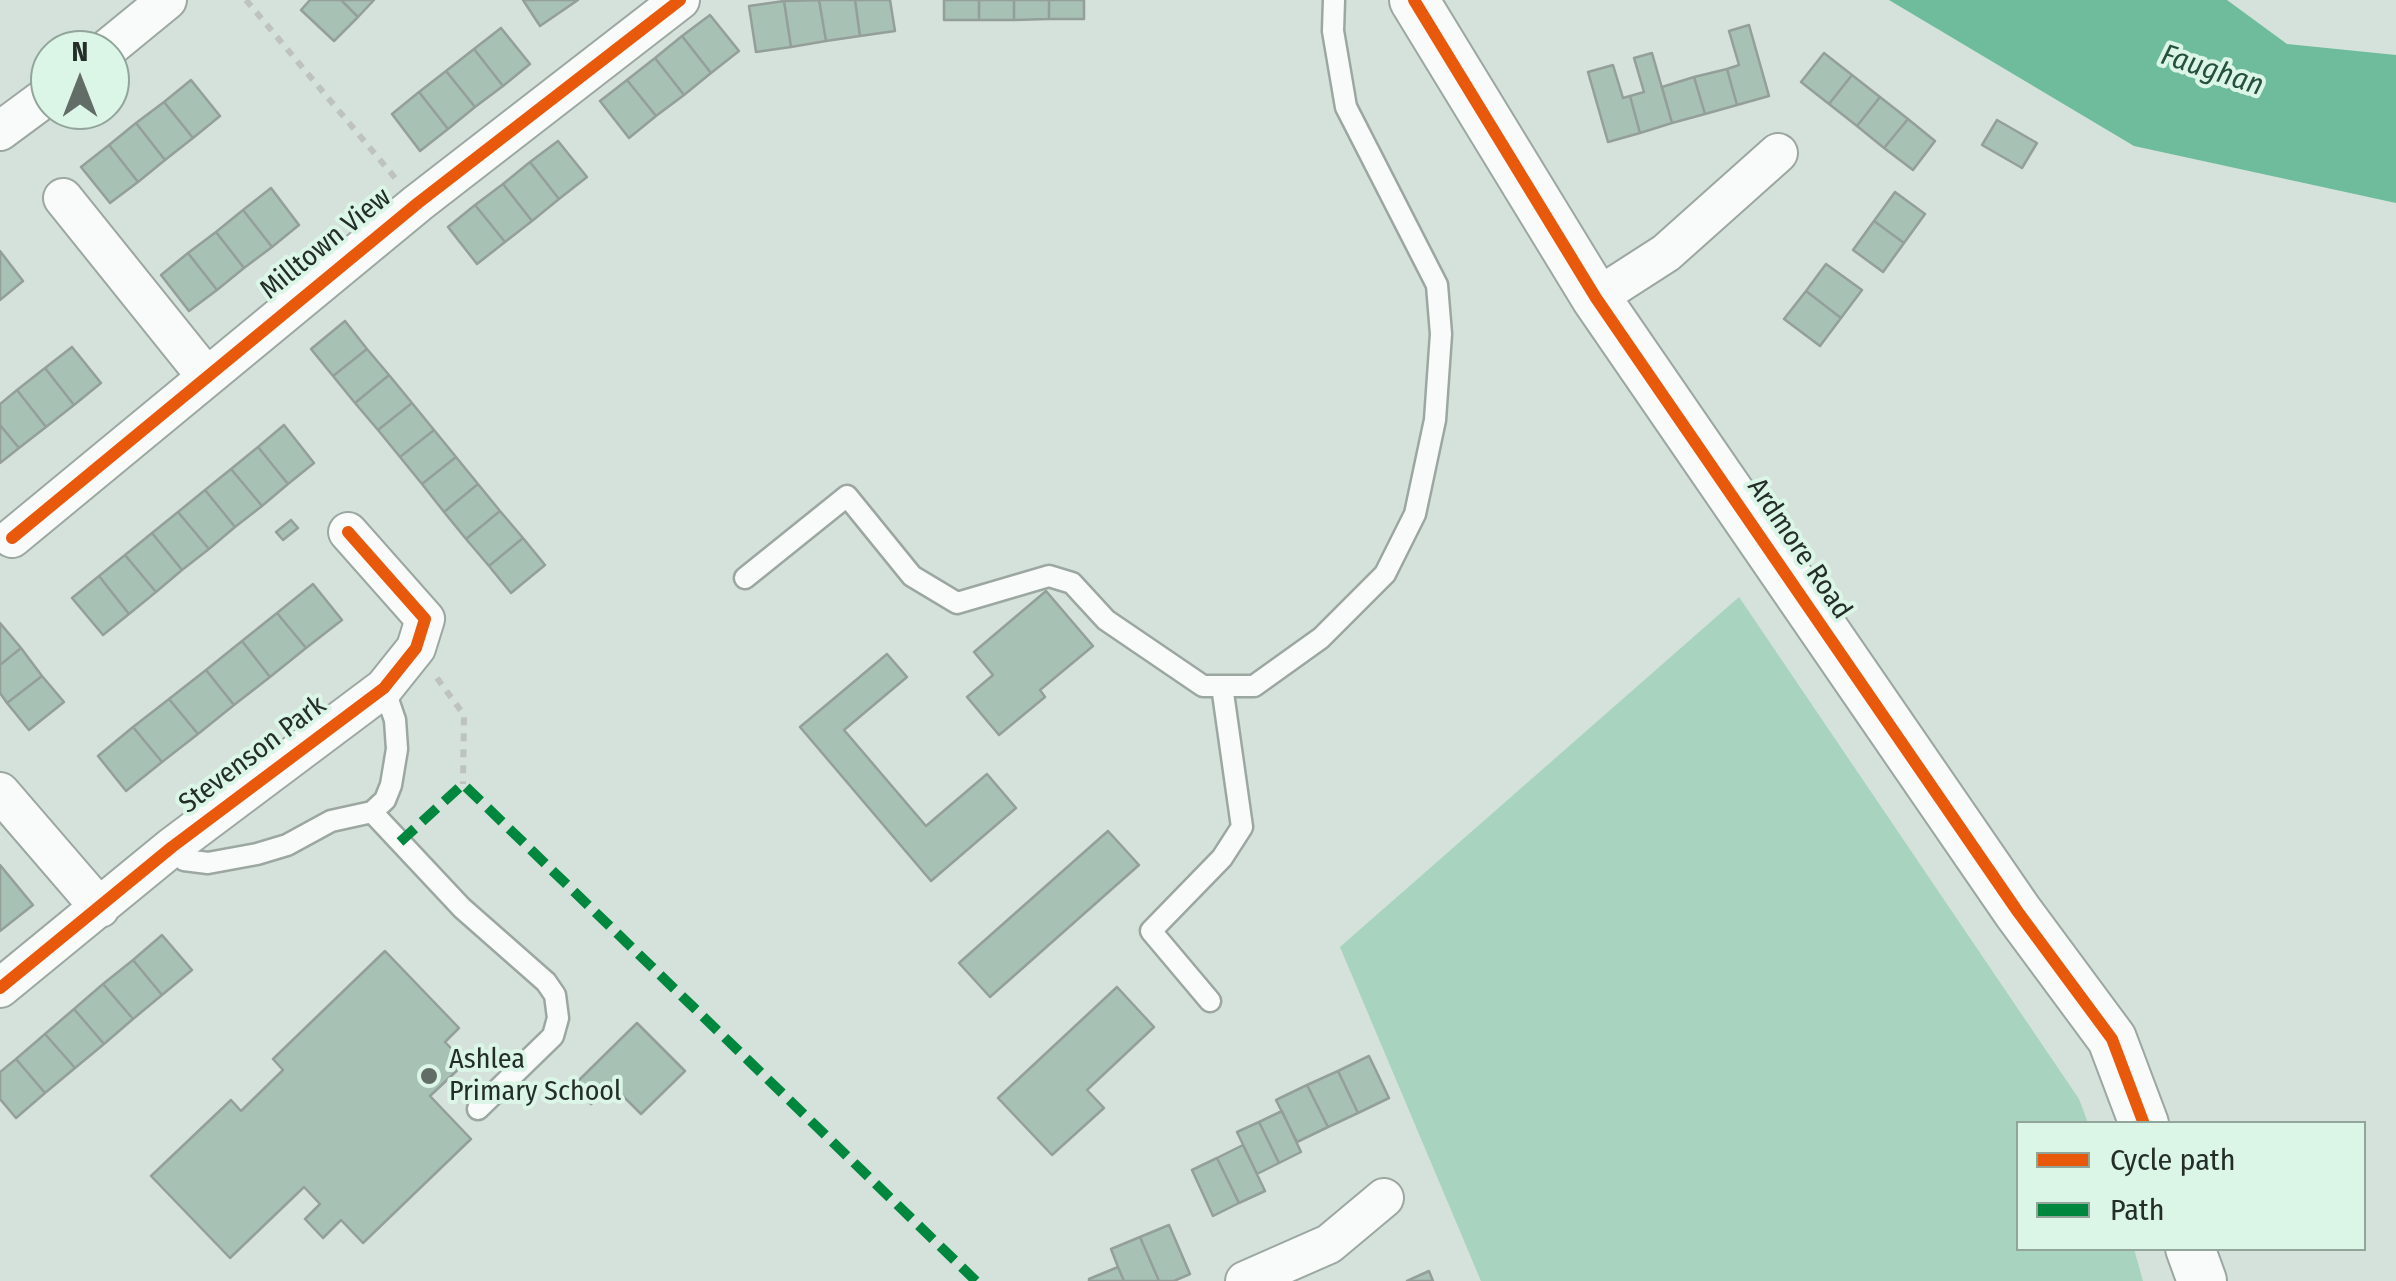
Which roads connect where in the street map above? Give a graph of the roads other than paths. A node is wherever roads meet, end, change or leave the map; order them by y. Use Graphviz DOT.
graph roads {
  1 [pos="167,0"];
  2 [pos="680,0"];
  3 [pos="1334,0"];
  4 [pos="1414,0"];
  5 [pos="130,30"];
  6 [pos="30,109"];
  7 [pos="0,132"];
  8 [pos="1778,153"];
  9 [pos="64,198"];
  10 [pos="1596,298"];
  11 [pos="206,376"];
  12 [pos="348,532"];
  13 [pos="12,538"];
  14 [pos="744,578"];
  15 [pos="1222,686"];
  16 [pos="384,688"];
  17 [pos="0,792"];
  18 [pos="372,812"];
  19 [pos="172,847"];
  20 [pos="100,908"];
  21 [pos="0,988"];
  22 [pos="1210,1002"];
  23 [pos="478,1110"];
  24 [pos="2143,1121"];
  25 [pos="1384,1198"];
  26 [pos="2191,1251"];
  27 [pos="1297,1271"];
  28 [pos="1245,1281"];
  29 [pos="2202,1281"];
  1 -- 5 [label="street"];
  2 -- 11 [label="street, Milltown View"];
  3 -- 15 [label="lane"];
  4 -- 10 [label="street, Ardmore Road"];
  6 -- 7 [label="street"];
  8 -- 10 [label="street"];
  9 -- 11 [label="street"];
  10 -- 24 [label="street, Ardmore Road"];
  11 -- 13 [label="street, Milltown View"];
  12 -- 16 [label="street, Stevenson Park"];
  14 -- 15 [label="lane"];
  15 -- 22 [label="lane"];
  16 -- 18 [label="lane"];
  16 -- 19 [label="street, Stevenson Park"];
  17 -- 20 [label="street"];
  18 -- 19 [label="lane, Stevenson Park"];
  18 -- 23 [label="lane"];
  19 -- 20 [label="street, Stevenson Park"];
  20 -- 21 [label="street, Stevenson Park"];
  25 -- 27 [label="street"];
  26 -- 29 [label="street"];
  27 -- 28 [label="street"];
}
